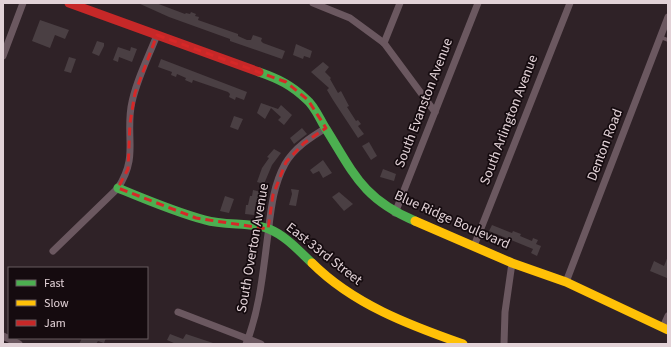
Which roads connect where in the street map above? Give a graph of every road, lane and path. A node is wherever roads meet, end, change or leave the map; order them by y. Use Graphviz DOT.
graph roads {
  1 [pos="23,3"];
  2 [pos="69,3"];
  3 [pos="313,3"];
  4 [pos="400,3"];
  5 [pos="478,3"];
  6 [pos="570,3"];
  7 [pos="668,17"];
  8 [pos="157,35"];
  9 [pos="660,37"];
  10 [pos="668,40"];
  11 [pos="384,43"];
  12 [pos="3,56"];
  13 [pos="435,112"];
  14 [pos="326,128"];
  15 [pos="118,188"];
  16 [pos="395,213"];
  17 [pos="268,229"];
  18 [pos="474,246"];
  19 [pos="53,251"];
  20 [pos="512,263"];
  21 [pos="566,282"];
  22 [pos="178,312"];
  23 [pos="668,316"];
  24 [pos="665,328"];
  25 [pos="9,339"];
  26 [pos="247,341"];
  27 [pos="19,344"];
  28 [pos="261,344"];
  29 [pos="463,344"];
  30 [pos="504,344"];
  1 -- 12 [label="street"];
  2 -- 8 [label="street, Blue Ridge Boulevard"];
  3 -- 11 [label="street"];
  4 -- 11 [label="street"];
  5 -- 13 [label="street, South Evanston Avenue"];
  6 -- 18 [label="street, South Arlington Avenue"];
  7 -- 9 [label="street, Denton Road"];
  8 -- 14 [label="street, Blue Ridge Boulevard"];
  8 -- 15 [label="street"];
  9 -- 10 [label="lane"];
  9 -- 21 [label="street, Denton Road"];
  11 -- 13 [label="street"];
  13 -- 16 [label="street, South Evanston Avenue"];
  14 -- 16 [label="street, Blue Ridge Boulevard"];
  14 -- 17 [label="street, South Overton Avenue"];
  15 -- 17 [label="street, East 33rd Street"];
  15 -- 19 [label="street"];
  16 -- 18 [label="street, Blue Ridge Boulevard"];
  17 -- 26 [label="street, South Overton Avenue"];
  17 -- 29 [label="street, East 33rd Street"];
  18 -- 20 [label="street, Blue Ridge Boulevard"];
  20 -- 21 [label="street, Blue Ridge Boulevard"];
  20 -- 30 [label="street"];
  21 -- 24 [label="street, Blue Ridge Boulevard"];
  22 -- 26 [label="street"];
  23 -- 24 [label="street"];
  25 -- 27 [label="street"];
  26 -- 28 [label="street"];
}
